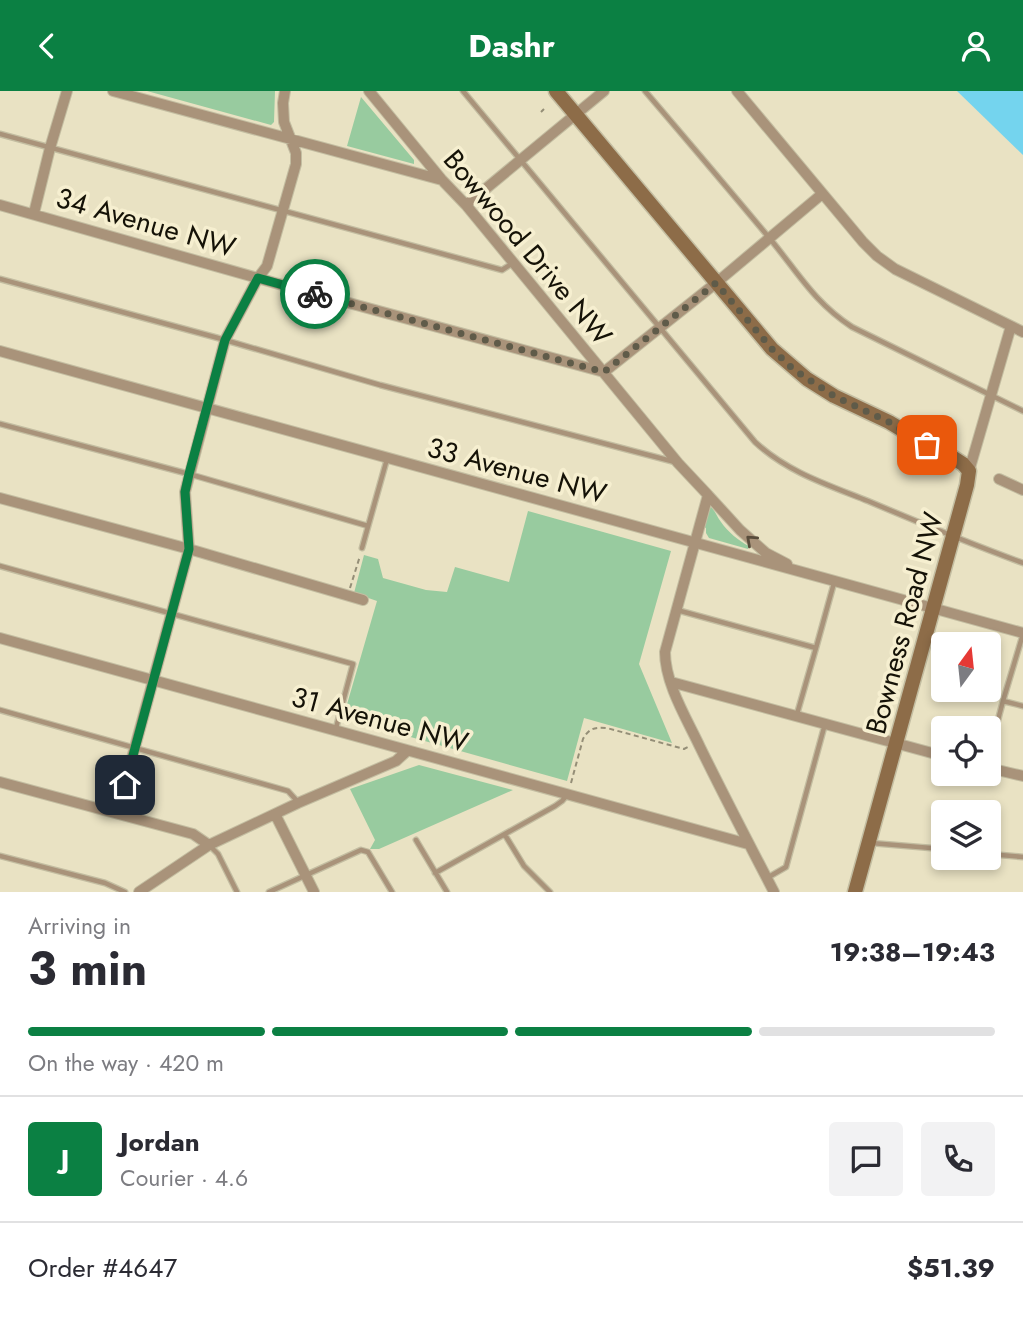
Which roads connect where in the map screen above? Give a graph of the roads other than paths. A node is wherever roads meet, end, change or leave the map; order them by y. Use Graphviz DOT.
graph roads {
  1 [pos="67,91"];
  2 [pos="113,91"];
  3 [pos="285,91"];
  4 [pos="369,91"];
  5 [pos="463,91"];
  6 [pos="556,91"];
  7 [pos="604,91"];
  8 [pos="645,91"];
  9 [pos="737,91"];
  10 [pos="593,95"];
  11 [pos="576,114"];
  12 [pos="0,134"];
  13 [pos="291,140"];
  14 [pos="50,148"];
  15 [pos="522,160"];
  16 [pos="442,180"];
  17 [pos="822,194"];
  18 [pos="0,205"];
  19 [pos="466,205"];
  20 [pos="283,212"];
  21 [pos="34,213"];
  22 [pos="769,237"];
  23 [pos="513,263"];
  24 [pos="258,278"];
  25 [pos="0,279"];
  26 [pos="716,283"];
  27 [pos="1011,326"];
  28 [pos="660,328"];
  29 [pos="1023,333"];
  30 [pos="225,340"];
  31 [pos="0,351"];
  32 [pos="604,372"];
  33 [pos="991,395"];
  34 [pos="207,407"];
  35 [pos="1023,411"];
  36 [pos="0,424"];
  37 [pos="387,458"];
  38 [pos="678,463"];
  39 [pos="969,471"];
  40 [pos="189,474"];
  41 [pos="999,479"];
  42 [pos="1023,490"];
  43 [pos="708,495"];
  44 [pos="0,498"];
  45 [pos="368,526"];
  46 [pos="952,536"];
  47 [pos="694,542"];
  48 [pos="362,548"];
  49 [pos="189,549"];
  50 [pos="1023,563"];
  51 [pos="0,566"];
  52 [pos="803,573"];
  53 [pos="835,582"];
  54 [pos="363,600"];
  55 [pos="933,607"];
  56 [pos="676,610"];
  57 [pos="172,614"];
  58 [pos="1023,633"];
  59 [pos="0,638"];
  60 [pos="816,648"];
  61 [pos="153,680"];
  62 [pos="671,682"];
  63 [pos="1003,701"];
  64 [pos="1023,706"];
  65 [pos="0,710"];
  66 [pos="797,716"];
  67 [pos="999,716"];
  68 [pos="825,724"];
  69 [pos="336,731"];
  70 [pos="896,743"];
  71 [pos="134,747"];
  72 [pos="407,751"];
  73 [pos="931,753"];
  74 [pos="1001,771"];
  75 [pos="1023,776"];
  76 [pos="0,782"];
  77 [pos="567,794"];
  78 [pos="298,803"];
  79 [pos="117,813"];
  80 [pos="275,814"];
  81 [pos="505,835"];
  82 [pos="416,840"];
  83 [pos="869,842"];
  84 [pos="748,844"];
  85 [pos="209,845"];
  86 [pos="931,848"];
  87 [pos="1001,855"];
  88 [pos="0,856"];
  89 [pos="1023,857"];
  90 [pos="435,873"];
  91 [pos="305,874"];
  92 [pos="767,878"];
  93 [pos="125,892"];
  94 [pos="139,892"];
  95 [pos="237,892"];
  96 [pos="269,892"];
  97 [pos="314,892"];
  98 [pos="392,892"];
  99 [pos="447,892"];
  100 [pos="550,892"];
  101 [pos="774,892"];
  102 [pos="855,892"];
  1 -- 14 [label="street"];
  2 -- 13 [label="street"];
  3 -- 13 [label="street"];
  4 -- 16 [label="street, Bowwood Drive NW"];
  5 -- 15 [label="lane"];
  6 -- 11 [label="street"];
  7 -- 10 [label="street"];
  8 -- 22 [label="lane"];
  9 -- 17 [label="street"];
  10 -- 11 [label="street"];
  11 -- 15 [label="street"];
  11 -- 26 [label="street"];
  12 -- 14 [label="lane"];
  13 -- 16 [label="street"];
  13 -- 20 [label="street"];
  14 -- 20 [label="lane"];
  14 -- 21 [label="street"];
  15 -- 19 [label="street"];
  15 -- 28 [label="lane"];
  16 -- 19 [label="street, Bowwood Drive NW"];
  17 -- 22 [label="street"];
  17 -- 27 [label="street"];
  18 -- 21 [label="street, 34 Avenue NW"];
  19 -- 23 [label="street, Bowwood Drive NW"];
  20 -- 23 [label="lane"];
  20 -- 24 [label="street"];
  21 -- 24 [label="street, 34 Avenue NW"];
  22 -- 26 [label="street"];
  22 -- 33 [label="lane"];
  23 -- 32 [label="street, Bowwood Drive NW"];
  24 -- 30 [label="street"];
  24 -- 32 [label="street, 34 Avenue NW"];
  25 -- 30 [label="lane"];
  26 -- 28 [label="street"];
  26 -- 39 [label="street"];
  27 -- 29 [label="street"];
  27 -- 33 [label="street"];
  28 -- 32 [label="street"];
  28 -- 46 [label="lane"];
  30 -- 34 [label="street"];
  30 -- 38 [label="lane"];
  31 -- 34 [label="street, 33 Avenue NW"];
  32 -- 38 [label="street, Bowwood Drive NW"];
  33 -- 35 [label="lane"];
  33 -- 39 [label="street"];
  34 -- 37 [label="street, 33 Avenue NW"];
  34 -- 40 [label="street"];
  36 -- 40 [label="lane"];
  37 -- 45 [label="lane"];
  37 -- 47 [label="street, 33 Avenue NW"];
  38 -- 43 [label="street, Bowwood Drive NW"];
  39 -- 46 [label="street, Bowness Road NW"];
  40 -- 45 [label="lane"];
  40 -- 49 [label="street"];
  41 -- 42 [label="street"];
  43 -- 47 [label="street"];
  52 -- 43 [label="street, Bowwood Drive NW, one-way"];
  44 -- 49 [label="street"];
  45 -- 48 [label="lane"];
  46 -- 50 [label="lane"];
  46 -- 55 [label="street, Bowness Road NW"];
  47 -- 52 [label="street, 33 Avenue NW"];
  47 -- 56 [label="street"];
  49 -- 54 [label="street"];
  49 -- 57 [label="street"];
  51 -- 57 [label="lane"];
  52 -- 53 [label="street, 33 Avenue NW"];
  53 -- 55 [label="street, 33 Avenue NW"];
  53 -- 60 [label="lane"];
  55 -- 58 [label="street, 33 Avenue NW"];
  55 -- 70 [label="street, Bowness Road NW"];
  56 -- 60 [label="lane"];
  56 -- 62 [label="street"];
  57 -- 61 [label="street"];
  57 -- 69 [label="lane"];
  58 -- 63 [label="lane"];
  59 -- 61 [label="street, 31 Avenue NW"];
  60 -- 66 [label="lane"];
  61 -- 69 [label="street, 31 Avenue NW"];
  61 -- 71 [label="street"];
  62 -- 66 [label="street"];
  62 -- 84 [label="street"];
  63 -- 64 [label="lane"];
  63 -- 67 [label="lane"];
  65 -- 71 [label="lane"];
  66 -- 68 [label="street"];
  68 -- 70 [label="street"];
  68 -- 92 [label="lane"];
  69 -- 72 [label="street, 31 Avenue NW"];
  70 -- 73 [label="street"];
  70 -- 83 [label="street, Bowness Road NW"];
  71 -- 78 [label="lane"];
  71 -- 79 [label="street"];
  72 -- 77 [label="street, 31 Avenue NW"];
  72 -- 78 [label="street"];
  74 -- 75 [label="street"];
  76 -- 79 [label="street"];
  77 -- 81 [label="lane"];
  77 -- 84 [label="street, 31 Avenue NW"];
  78 -- 80 [label="street"];
  79 -- 85 [label="street"];
  80 -- 85 [label="street"];
  80 -- 91 [label="street"];
  81 -- 90 [label="lane"];
  81 -- 100 [label="lane"];
  82 -- 90 [label="lane"];
  83 -- 86 [label="lane"];
  83 -- 102 [label="street, Bowness Road NW"];
  84 -- 92 [label="street"];
  85 -- 94 [label="street"];
  85 -- 95 [label="lane"];
  87 -- 89 [label="lane"];
  88 -- 93 [label="lane"];
  90 -- 99 [label="lane"];
  91 -- 96 [label="lane"];
  91 -- 97 [label="street"];
  91 -- 98 [label="lane"];
  92 -- 101 [label="street"];
}
